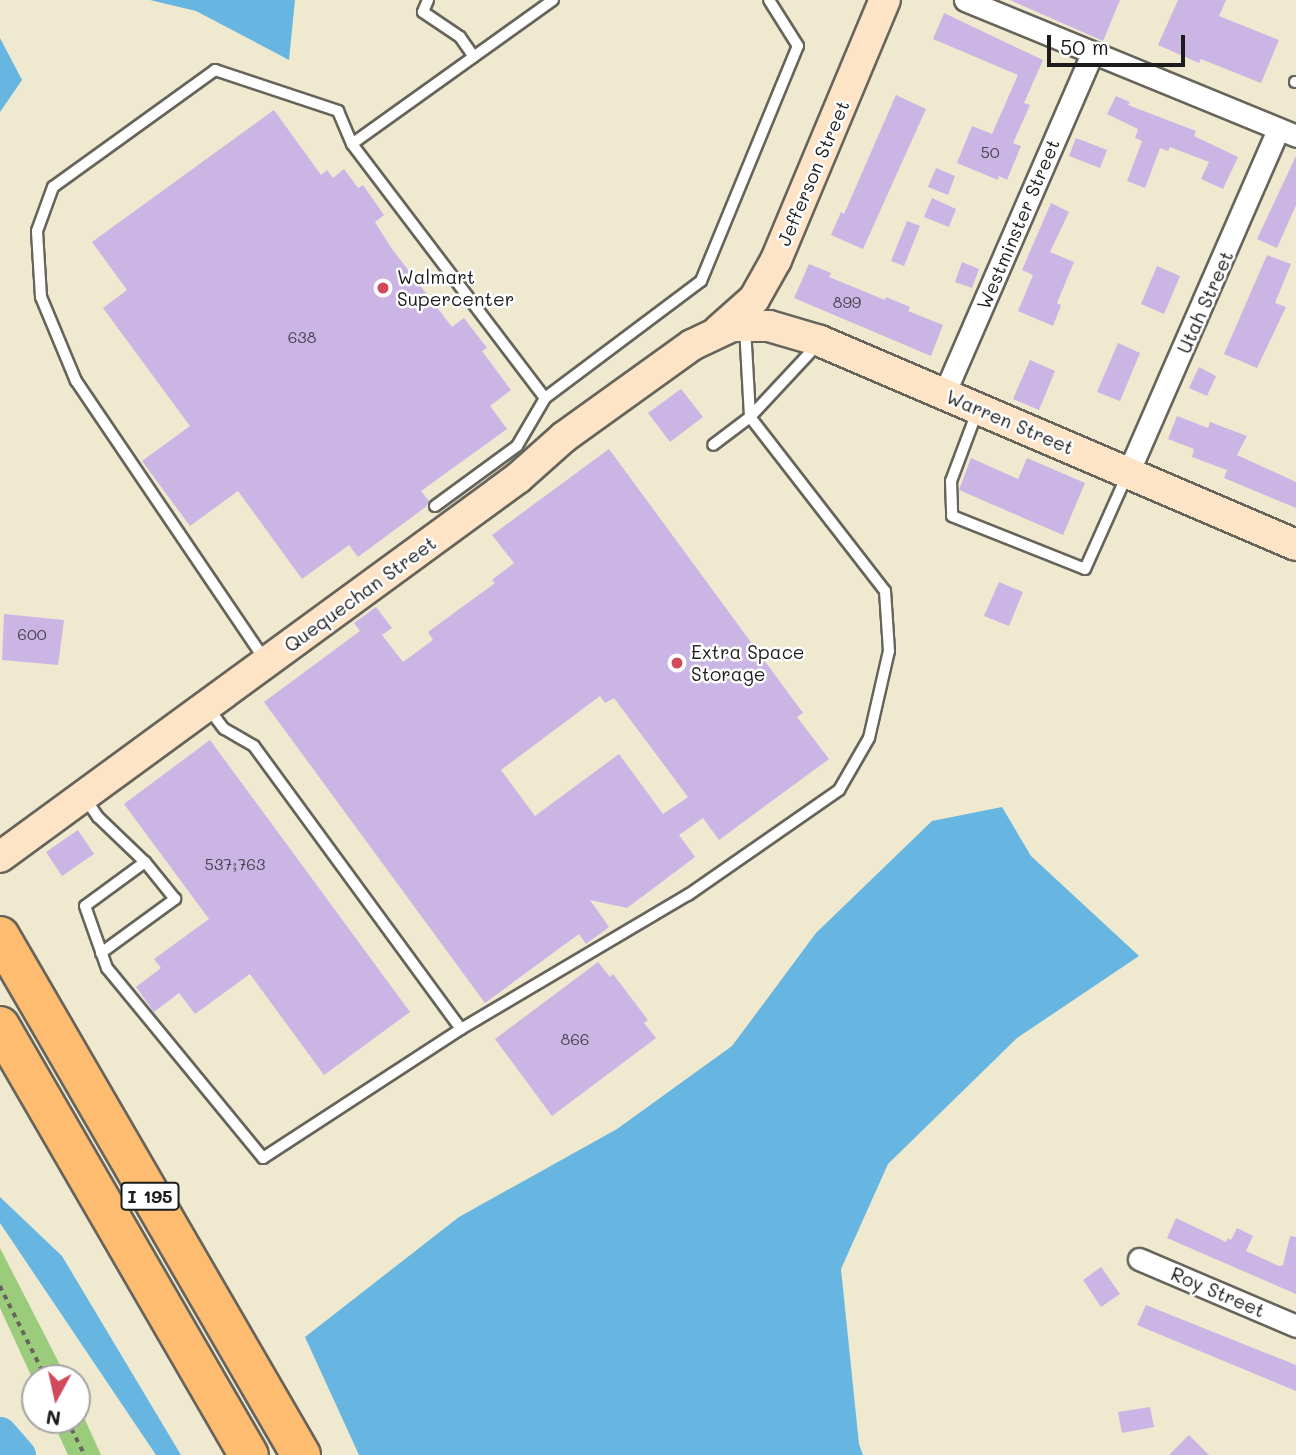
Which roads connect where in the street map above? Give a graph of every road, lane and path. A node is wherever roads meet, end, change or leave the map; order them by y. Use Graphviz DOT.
graph roads {
  1 [pos="428,0"];
  2 [pos="553,0"];
  3 [pos="769,0"];
  4 [pos="885,0"];
  5 [pos="965,0"];
  6 [pos="1092,54"];
  7 [pos="474,57"];
  8 [pos="1287,133"];
  9 [pos="352,145"];
  10 [pos="731,327"];
  11 [pos="820,341"];
  12 [pos="944,394"];
  13 [pos="545,398"];
  14 [pos="979,409"];
  15 [pos="750,417"];
  16 [pos="713,445"];
  17 [pos="1128,473"];
  18 [pos="435,506"];
  19 [pos="1296,545"];
  20 [pos="267,663"];
  21 [pos="207,706"];
  22 [pos="83,796"];
  23 [pos="0,857"];
  24 [pos="145,862"];
  25 [pos="0,936"];
  26 [pos="102,953"];
  27 [pos="0,1026"];
  28 [pos="461,1029"];
  29 [pos="0,1036"];
  30 [pos="38,1092"];
  31 [pos="1139,1259"];
  32 [pos="0,1286"];
  33 [pos="1296,1326"];
  34 [pos="39,1364"];
  35 [pos="74,1434"];
  36 [pos="85,1455"];
  37 [pos="249,1455"];
  38 [pos="301,1455"];
  1 -- 7 [label="lane"];
  2 -- 7 [label="lane"];
  3 -- 13 [label="lane"];
  4 -- 10 [label="main road, Jefferson Street"];
  5 -- 6 [label="street"];
  6 -- 8 [label="street"];
  6 -- 12 [label="street, Westminster Street"];
  7 -- 9 [label="lane"];
  8 -- 17 [label="street, Utah Street"];
  9 -- 13 [label="lane"];
  9 -- 20 [label="lane"];
  10 -- 11 [label="main road, Warren Street"];
  10 -- 15 [label="lane"];
  10 -- 20 [label="main road, Quequechan Street"];
  11 -- 12 [label="main road, Warren Street"];
  11 -- 15 [label="lane"];
  12 -- 14 [label="main road, Warren Street"];
  13 -- 18 [label="lane"];
  14 -- 17 [label="main road, Warren Street"];
  14 -- 17 [label="lane"];
  15 -- 16 [label="lane"];
  15 -- 28 [label="lane"];
  17 -- 19 [label="main road, Warren Street"];
  20 -- 21 [label="main road, Quequechan Street"];
  21 -- 22 [label="main road, Quequechan Street"];
  21 -- 28 [label="lane"];
  22 -- 23 [label="main road, Quequechan Street"];
  22 -- 24 [label="lane"];
  24 -- 26 [label="lane"];
  24 -- 26 [label="lane"];
  25 -- 38 [label="highway, I 195"];
  26 -- 28 [label="lane"];
  27 -- 30 [label="highway, I 195"];
  29 -- 30 [label="highway"];
  30 -- 37 [label="highway, I 195"];
  31 -- 33 [label="street, Roy Street"];
  32 -- 34 [label="path"];
  35 -- 36 [label="path"];
}
